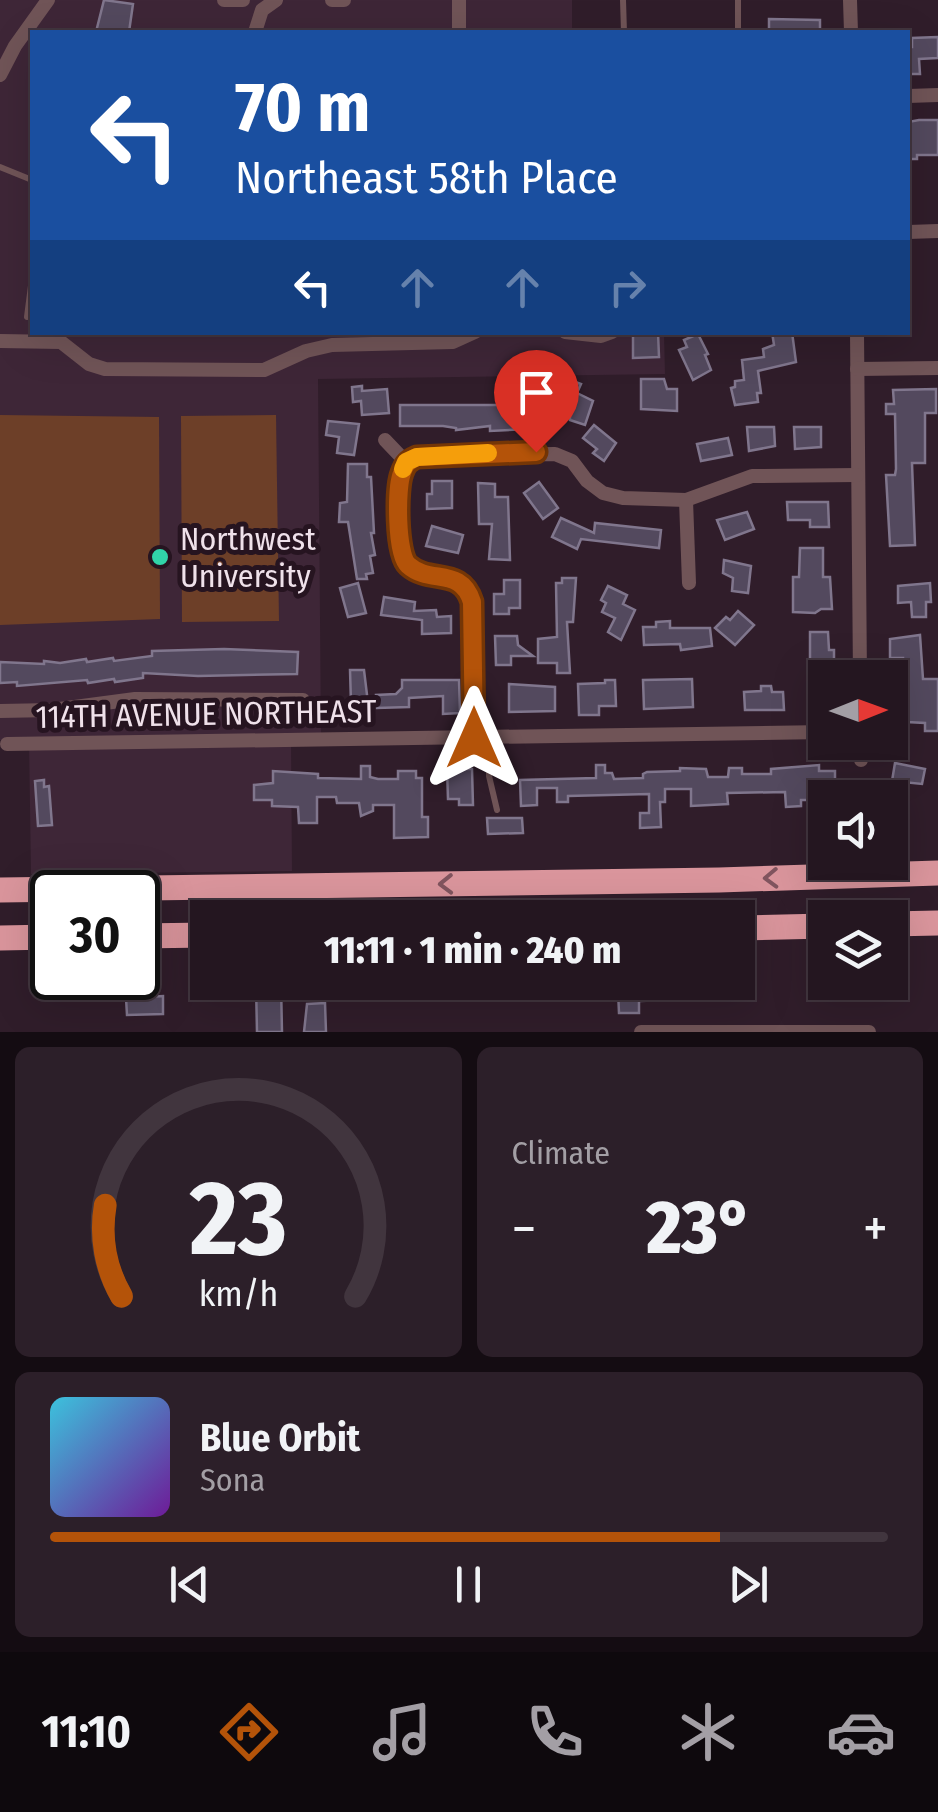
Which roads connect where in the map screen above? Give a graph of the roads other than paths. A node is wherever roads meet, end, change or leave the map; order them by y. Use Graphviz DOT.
graph roads {
  1 [pos="48,0"];
  2 [pos="224,0"];
  3 [pos="243,0"];
  4 [pos="276,0"];
  5 [pos="332,0"];
  6 [pos="344,0"];
  7 [pos="459,0"];
  8 [pos="624,0"];
  9 [pos="738,0"];
  10 [pos="850,0"];
  11 [pos="255,30"];
  12 [pos="459,30"];
  13 [pos="624,30"];
  14 [pos="738,30"];
  15 [pos="851,30"];
  16 [pos="0,75"];
  17 [pos="938,95"];
  18 [pos="910,96"];
  19 [pos="0,167"];
  20 [pos="30,179"];
  21 [pos="910,232"];
  22 [pos="938,232"];
  23 [pos="30,294"];
  24 [pos="27,317"];
  25 [pos="467,335"];
  26 [pos="858,335"];
  27 [pos="332,338"];
  28 [pos="0,341"];
  29 [pos="938,368"];
  30 [pos="857,369"];
  31 [pos="385,440"];
  32 [pos="406,462"];
  33 [pos="858,476"];
  34 [pos="686,500"];
  35 [pos="688,583"];
  36 [pos="860,660"];
  37 [pos="303,700"];
  38 [pos="0,711"];
  39 [pos="808,732"];
  40 [pos="482,738"];
  41 [pos="7,744"];
  42 [pos="498,810"];
  43 [pos="938,873"];
  44 [pos="0,890"];
  45 [pos="938,923"];
  46 [pos="908,924"];
  47 [pos="808,926"];
  48 [pos="755,928"];
  49 [pos="190,935"];
  50 [pos="160,936"];
  51 [pos="30,937"];
  52 [pos="0,938"];
  53 [pos="869,1031"];
  54 [pos="640,1032"];
  1 -- 16 [label="street"];
  2 -- 3 [label="street"];
  4 -- 11 [label="street"];
  5 -- 6 [label="street"];
  7 -- 12 [label="street"];
  8 -- 13 [label="lane"];
  9 -- 14 [label="lane"];
  10 -- 15 [label="street"];
  17 -- 18 [label="street"];
  19 -- 20 [label="lane"];
  21 -- 22 [label="street"];
  23 -- 24 [label="lane"];
  25 -- 27 [label="street"];
  26 -- 30 [label="street"];
  27 -- 28 [label="street"];
  29 -- 30 [label="street"];
  30 -- 33 [label="street"];
  31 -- 32 [label="street"];
  32 -- 34 [label="street"];
  32 -- 40 [label="street"];
  33 -- 34 [label="street"];
  33 -- 36 [label="street"];
  34 -- 35 [label="street"];
  37 -- 38 [label="street"];
  39 -- 40 [label="street, 114TH AVENUE NORTHEAST"];
  40 -- 41 [label="street, 114TH AVENUE NORTHEAST"];
  40 -- 42 [label="lane"];
  43 -- 44 [label="highway, one-way"];
  45 -- 46 [label="highway"];
  47 -- 48 [label="highway"];
  49 -- 50 [label="highway"];
  51 -- 52 [label="highway"];
  53 -- 54 [label="street"];
}
